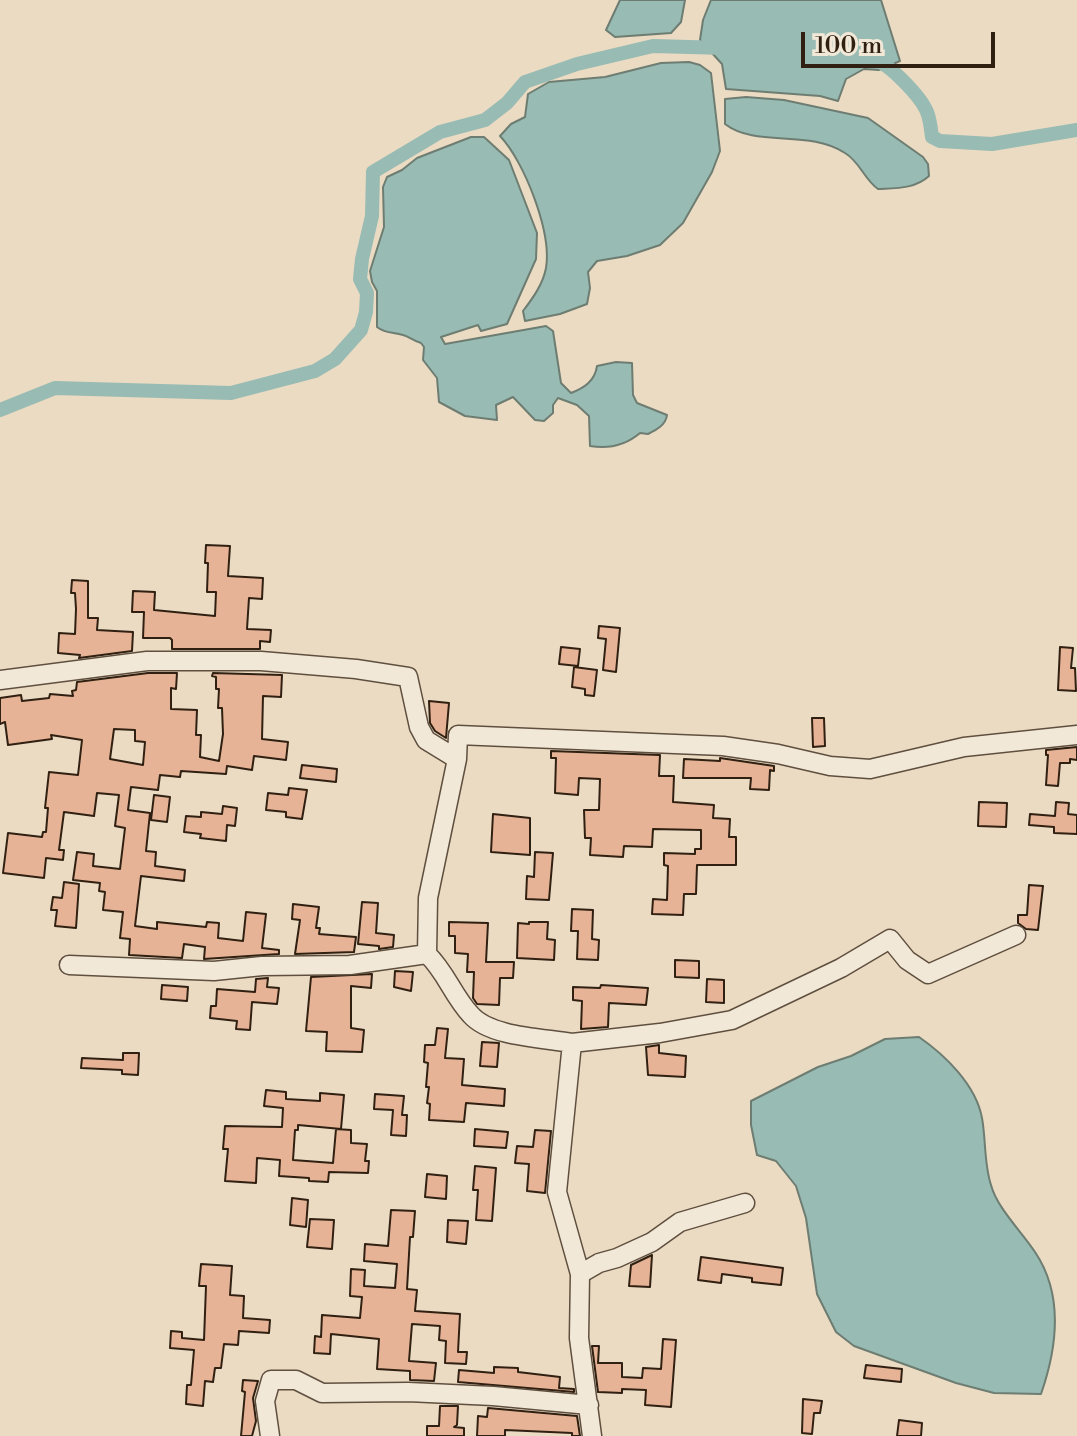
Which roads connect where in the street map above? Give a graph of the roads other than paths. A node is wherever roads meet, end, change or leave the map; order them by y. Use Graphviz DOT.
graph roads {
  1 [pos="0,680"];
  2 [pos="1077,735"];
  3 [pos="457,759"];
  4 [pos="1016,935"];
  5 [pos="427,954"];
  6 [pos="69,965"];
  7 [pos="572,1043"];
  8 [pos="745,1203"];
  9 [pos="580,1274"];
  10 [pos="589,1405"];
  11 [pos="270,1436"];
  12 [pos="592,1436"];
  1 -- 3 [label="street"];
  2 -- 3 [label="street"];
  3 -- 5 [label="street"];
  4 -- 7 [label="street"];
  5 -- 6 [label="street"];
  5 -- 7 [label="street"];
  7 -- 9 [label="street"];
  8 -- 9 [label="street"];
  9 -- 10 [label="street"];
  10 -- 11 [label="street"];
  10 -- 12 [label="street"];
}
